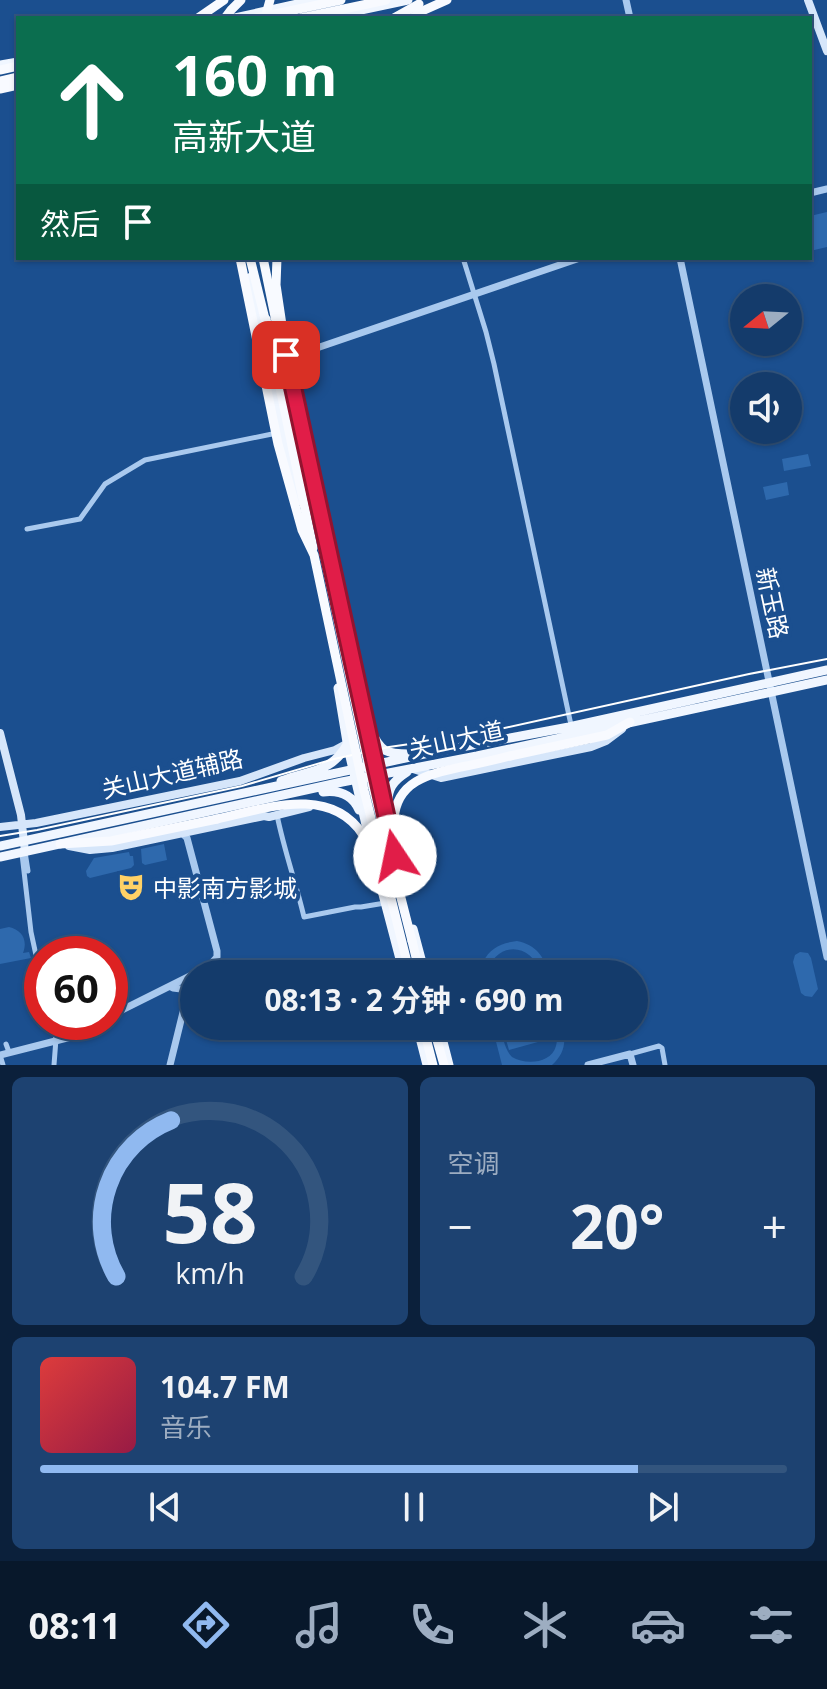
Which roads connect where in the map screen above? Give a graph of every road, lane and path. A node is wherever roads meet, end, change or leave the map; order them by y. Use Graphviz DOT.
graph roads {
  1 [pos="224,0"];
  2 [pos="241,0"];
  3 [pos="270,0"];
  4 [pos="315,0"];
  5 [pos="341,0"];
  6 [pos="429,0"];
  7 [pos="447,0"];
  8 [pos="808,0"];
  9 [pos="397,1"];
  10 [pos="283,2"];
  11 [pos="262,13"];
  12 [pos="201,16"];
  13 [pos="226,16"];
  14 [pos="312,16"];
  15 [pos="332,16"];
  16 [pos="399,16"];
  17 [pos="415,16"];
  18 [pos="827,51"];
  19 [pos="240,260"];
  20 [pos="250,260"];
  21 [pos="250,260"];
  22 [pos="264,260"];
  23 [pos="264,260"];
  24 [pos="277,260"];
  25 [pos="464,260"];
  26 [pos="574,260"];
  27 [pos="680,260"];
  28 [pos="474,294"];
  29 [pos="308,351"];
  30 [pos="289,369"];
  31 [pos="295,412"];
  32 [pos="282,432"];
  33 [pos="27,529"];
  34 [pos="314,555"];
  35 [pos="827,670"];
  36 [pos="827,680"];
  37 [pos="769,682"];
  38 [pos="771,693"];
  39 [pos="361,708"];
  40 [pos="630,722"];
  41 [pos="571,726"];
  42 [pos="0,733"];
  43 [pos="348,745"];
  44 [pos="0,754"];
  45 [pos="424,754"];
  46 [pos="412,769"];
  47 [pos="376,771"];
  48 [pos="355,775"];
  49 [pos="287,795"];
  50 [pos="261,796"];
  51 [pos="289,812"];
  52 [pos="277,815"];
  53 [pos="264,816"];
  54 [pos="388,816"];
  55 [pos="365,824"];
  56 [pos="19,825"];
  57 [pos="1,827"];
  58 [pos="197,829"];
  59 [pos="179,833"];
  60 [pos="370,843"];
  61 [pos="60,844"];
  62 [pos="0,846"];
  63 [pos="23,847"];
  64 [pos="0,857"];
  65 [pos="385,903"];
  66 [pos="32,936"];
  67 [pos="34,936"];
  68 [pos="412,941"];
  69 [pos="827,957"];
  70 [pos="219,960"];
  71 [pos="403,960"];
  72 [pos="403,960"];
  73 [pos="404,960"];
  74 [pos="418,960"];
  75 [pos="420,960"];
  76 [pos="180,985"];
  77 [pos="173,988"];
  78 [pos="128,1009"];
  79 [pos="128,1009"];
  80 [pos="180,1023"];
  81 [pos="58,1040"];
  82 [pos="421,1040"];
  83 [pos="427,1040"];
  84 [pos="440,1040"];
  85 [pos="54,1041"];
  86 [pos="4,1051"];
  87 [pos="630,1054"];
  88 [pos="3,1065"];
  89 [pos="53,1065"];
  90 [pos="169,1065"];
  91 [pos="427,1065"];
  92 [pos="433,1065"];
  93 [pos="446,1065"];
  94 [pos="588,1065"];
  95 [pos="633,1065"];
  96 [pos="665,1065"];
  1 -- 12 [label="highway"];
  2 -- 13 [label="highway"];
  3 -- 11 [label="highway, bridge"];
  4 -- 10 [label="main road"];
  5 -- 11 [label="highway, bridge"];
  6 -- 16 [label="highway, bridge"];
  7 -- 17 [label="highway"];
  8 -- 18 [label="main road"];
  9 -- 14 [label="highway, bridge"];
  9 -- 15 [label="main road"];
  10 -- 11 [label="main road"];
  19 -- 34 [label="highway, bridge"];
  20 -- 34 [label="highway, bridge"];
  21 -- 32 [label="main road"];
  22 -- 30 [label="main road"];
  23 -- 31 [label="highway, bridge"];
  24 -- 30 [label="highway, bridge"];
  25 -- 28 [label="street"];
  26 -- 28 [label="street"];
  27 -- 37 [label="street, 新玉路"];
  28 -- 29 [label="street"];
  28 -- 41 [label="street"];
  30 -- 31 [label="highway, bridge"];
  30 -- 39 [label="main road"];
  31 -- 68 [label="highway, bridge"];
  32 -- 33 [label="street"];
  32 -- 43 [label="main road"];
  34 -- 73 [label="highway, bridge"];
  35 -- 37 [label="main road, 关山大道"];
  36 -- 38 [label="main road, 关山大道"];
  37 -- 38 [label="street, 新玉路"];
  37 -- 41 [label="main road, 关山大道"];
  38 -- 40 [label="main road, 关山大道"];
  38 -- 69 [label="street, 新玉路"];
  39 -- 45 [label="main road"];
  39 -- 47 [label="main road"];
  40 -- 46 [label="main road, 关山大道"];
  40 -- 46 [label="main road"];
  40 -- 68 [label="highway, bridge"];
  41 -- 45 [label="main road, 关山大道"];
  42 -- 56 [label="main road"];
  43 -- 48 [label="main road"];
  43 -- 50 [label="main road"];
  43 -- 56 [label="main road, 关山大道辅路"];
  44 -- 56 [label="main road"];
  45 -- 47 [label="main road, 关山大道"];
  46 -- 47 [label="main road, 关山大道"];
  46 -- 54 [label="main road"];
  47 -- 48 [label="main road, 关山大道"];
  47 -- 54 [label="main road"];
  48 -- 49 [label="main road, 关山大道"];
  48 -- 50 [label="main road, 关山大道"];
  48 -- 55 [label="main road"];
  49 -- 50 [label="main road, 关山大道"];
  49 -- 51 [label="main road"];
  49 -- 55 [label="main road"];
  50 -- 53 [label="main road"];
  50 -- 61 [label="main road, 关山大道"];
  50 -- 63 [label="main road, 关山大道"];
  51 -- 52 [label="main road"];
  51 -- 60 [label="main road"];
  52 -- 53 [label="main road"];
  52 -- 65 [label="street"];
  53 -- 58 [label="main road"];
  54 -- 75 [label="main road"];
  55 -- 60 [label="main road"];
  56 -- 57 [label="main road, 关山大道辅路"];
  56 -- 63 [label="main road"];
  58 -- 59 [label="main road"];
  58 -- 70 [label="street"];
  59 -- 61 [label="main road"];
  59 -- 78 [label="street"];
  60 -- 65 [label="main road"];
  61 -- 63 [label="main road, 关山大道"];
  61 -- 71 [label="highway, bridge"];
  62 -- 63 [label="main road, 关山大道"];
  63 -- 64 [label="main road, 关山大道"];
  63 -- 66 [label="street"];
  63 -- 67 [label="street"];
  65 -- 72 [label="main road"];
  68 -- 74 [label="highway"];
  76 -- 77 [label="street"];
  77 -- 79 [label="street"];
  77 -- 90 [label="street"];
  80 -- 90 [label="street"];
  81 -- 85 [label="street"];
  82 -- 91 [label="main road"];
  83 -- 92 [label="highway"];
  84 -- 93 [label="highway"];
  85 -- 86 [label="street"];
  85 -- 89 [label="street"];
  86 -- 88 [label="street"];
  87 -- 94 [label="street"];
  87 -- 95 [label="street"];
  87 -- 96 [label="street"];
}
